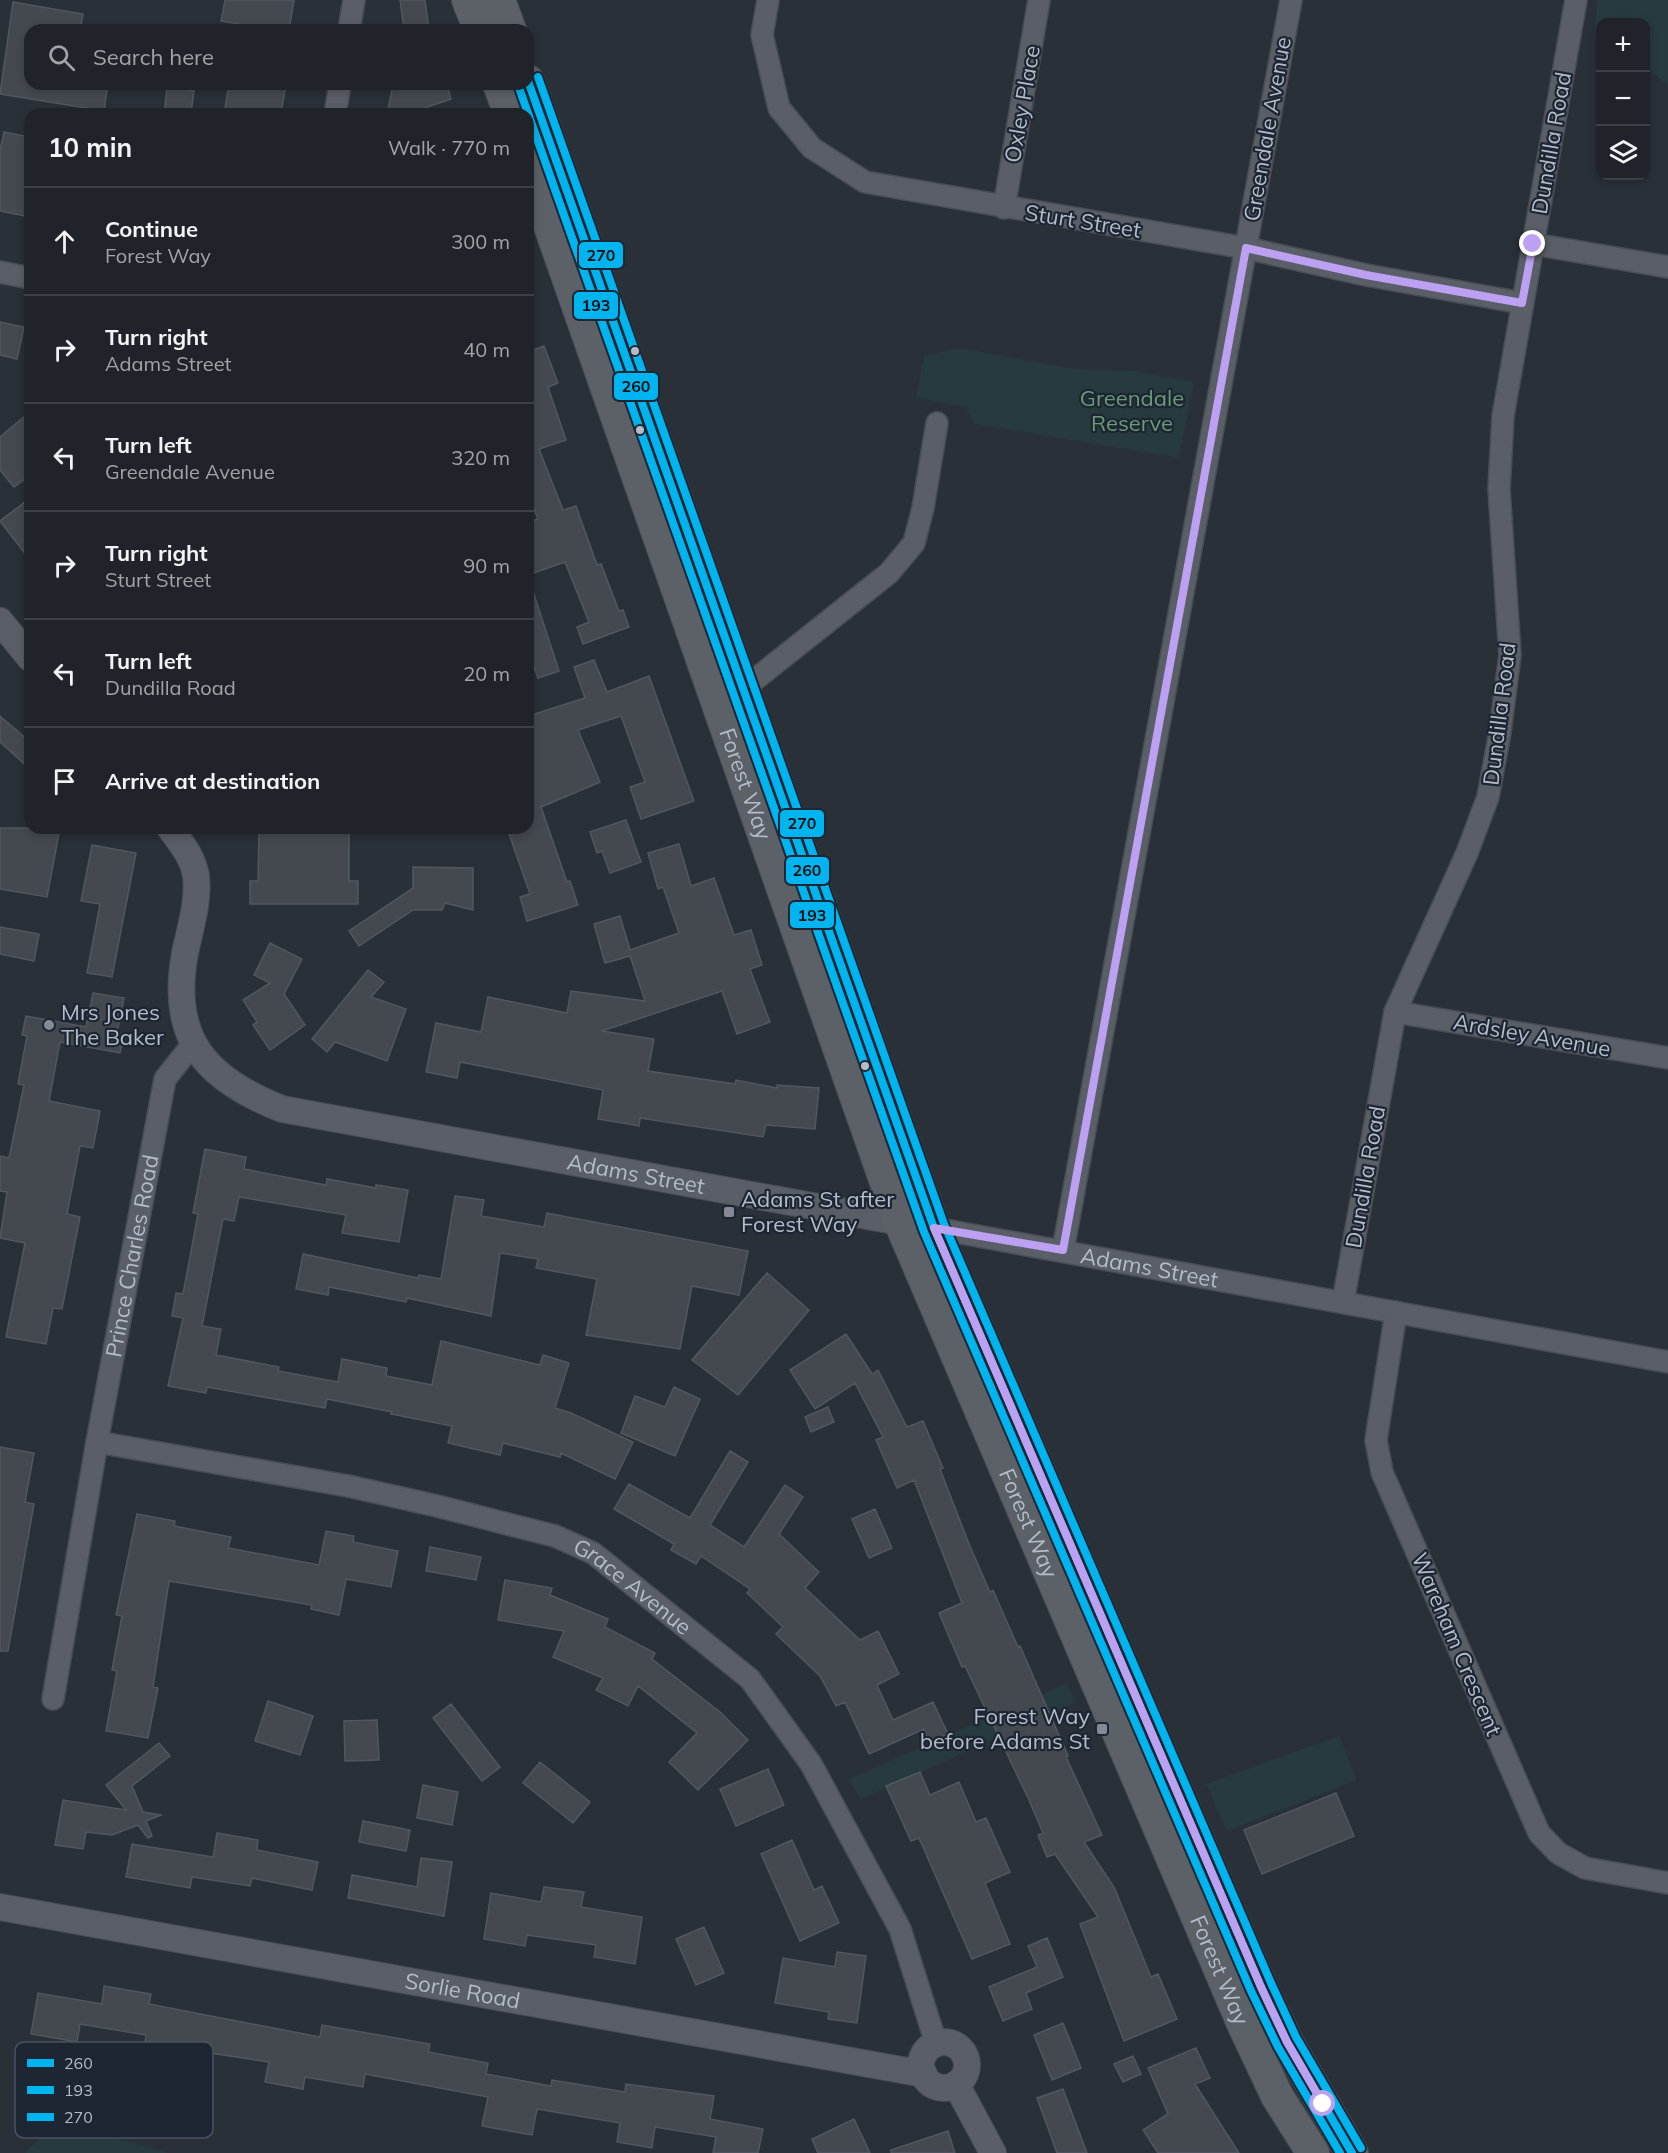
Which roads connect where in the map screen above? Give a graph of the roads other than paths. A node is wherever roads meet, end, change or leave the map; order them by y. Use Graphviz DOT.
graph roads {
  1 [pos="354,0"];
  2 [pos="468,0"];
  3 [pos="499,0"];
  4 [pos="768,0"];
  5 [pos="1039,0"];
  6 [pos="1291,0"];
  7 [pos="1576,0"];
  8 [pos="350,24"];
  9 [pos="478,24"];
  10 [pos="508,24"];
  11 [pos="339,90"];
  12 [pos="501,90"];
  13 [pos="531,90"];
  14 [pos="336,108"];
  15 [pos="508,108"];
  16 [pos="534,180"];
  17 [pos="1004,208"];
  18 [pos="1533,244"];
  19 [pos="1246,248"];
  20 [pos="1668,267"];
  21 [pos="0,272"];
  22 [pos="24,277"];
  23 [pos="1522,303"];
  24 [pos="937,423"];
  25 [pos="0,621"];
  26 [pos="24,651"];
  27 [pos="729,694"];
  28 [pos="174,834"];
  29 [pos="1395,1012"];
  30 [pos="192,1045"];
  31 [pos="1668,1058"];
  32 [pos="900,1222"];
  33 [pos="934,1228"];
  34 [pos="1063,1250"];
  35 [pos="1343,1302"];
  36 [pos="1396,1312"];
  37 [pos="1668,1362"];
  38 [pos="97,1442"];
  39 [pos="53,1699"];
  40 [pos="1668,1883"];
  41 [pos="0,1907"];
  42 [pos="936,2043"];
  43 [pos="924,2074"];
  44 [pos="956,2084"];
  45 [pos="993,2153"];
  46 [pos="1313,2153"];
  47 [pos="1352,2153"];
  1 -- 8 [label="street"];
  2 -- 9 [label="main road"];
  3 -- 10 [label="main road"];
  4 -- 17 [label="street, Sturt Street"];
  5 -- 17 [label="street, Oxley Place"];
  6 -- 19 [label="street, Greendale Avenue"];
  7 -- 18 [label="street, Dundilla Road"];
  11 -- 14 [label="street"];
  12 -- 15 [label="main road"];
  13 -- 27 [label="main road, Forest Way"];
  16 -- 27 [label="main road, Forest Way"];
  17 -- 19 [label="street, Sturt Street"];
  18 -- 20 [label="street"];
  18 -- 23 [label="street, Dundilla Road"];
  19 -- 23 [label="street, Sturt Street"];
  19 -- 34 [label="street, Greendale Avenue"];
  21 -- 22 [label="street"];
  23 -- 29 [label="street, Dundilla Road"];
  24 -- 27 [label="street"];
  25 -- 26 [label="street"];
  27 -- 32 [label="main road, Forest Way"];
  27 -- 33 [label="main road, Forest Way"];
  28 -- 30 [label="street"];
  29 -- 31 [label="street, Ardsley Avenue"];
  29 -- 35 [label="street, Dundilla Road"];
  30 -- 32 [label="street, Adams Street"];
  30 -- 38 [label="street, Prince Charles Road"];
  32 -- 33 [label="street, Adams Street"];
  32 -- 46 [label="main road, Forest Way"];
  33 -- 34 [label="street, Adams Street"];
  33 -- 47 [label="main road, Forest Way"];
  34 -- 35 [label="street, Adams Street"];
  35 -- 36 [label="street, Adams Street"];
  36 -- 37 [label="street, Adams Street"];
  36 -- 40 [label="street, Wareham Crescent"];
  38 -- 39 [label="street, Prince Charles Road"];
  38 -- 42 [label="street, Grace Avenue"];
  41 -- 43 [label="street, Sorlie Road"];
  42 -- 43 [label="street"];
  42 -- 44 [label="street"];
  43 -- 44 [label="street"];
  44 -- 45 [label="street"];
}
